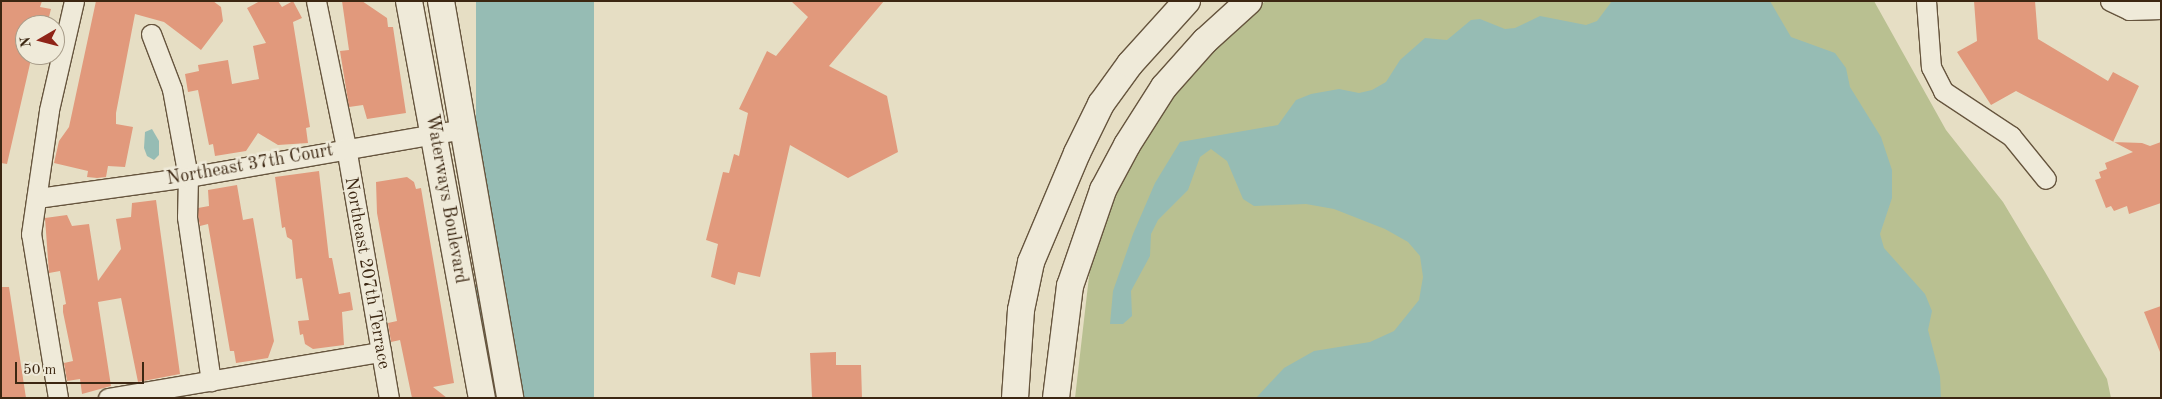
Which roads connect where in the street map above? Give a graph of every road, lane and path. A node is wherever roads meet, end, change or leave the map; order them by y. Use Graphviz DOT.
graph roads {
  1 [pos="74,1"];
  2 [pos="316,1"];
  3 [pos="409,1"];
  4 [pos="441,1"];
  5 [pos="1187,1"];
  6 [pos="1249,1"];
  7 [pos="1926,1"];
  8 [pos="2116,3"];
  9 [pos="2161,9"];
  10 [pos="151,34"];
  11 [pos="1130,64"];
  12 [pos="1164,87"];
  13 [pos="462,128"];
  14 [pos="434,134"];
  15 [pos="346,147"];
  16 [pos="188,177"];
  17 [pos="2046,178"];
  18 [pos="37,198"];
  19 [pos="1054,206"];
  20 [pos="1088,225"];
  21 [pos="381,352"];
  22 [pos="211,381"];
  23 [pos="58,398"];
  24 [pos="108,398"];
  25 [pos="389,398"];
  26 [pos="482,398"];
  27 [pos="510,398"];
  28 [pos="1015,398"];
  29 [pos="1056,398"];
  1 -- 18 [label="street"];
  2 -- 15 [label="street, Northeast 207th Terrace"];
  3 -- 14 [label="street, Waterways Boulevard"];
  4 -- 13 [label="street, Waterways Boulevard"];
  5 -- 11 [label="street"];
  6 -- 12 [label="street"];
  7 -- 17 [label="street"];
  8 -- 9 [label="street"];
  10 -- 16 [label="street"];
  11 -- 12 [label="street"];
  11 -- 19 [label="street"];
  12 -- 20 [label="street"];
  13 -- 14 [label="street, Northeast 37th Court"];
  13 -- 27 [label="street, Waterways Boulevard"];
  14 -- 15 [label="street, Northeast 37th Court"];
  14 -- 26 [label="street, Waterways Boulevard"];
  15 -- 16 [label="street, Northeast 37th Court"];
  15 -- 21 [label="street, Northeast 207th Terrace"];
  16 -- 18 [label="street, Northeast 37th Court"];
  16 -- 22 [label="street"];
  18 -- 23 [label="street"];
  19 -- 20 [label="street"];
  19 -- 28 [label="street"];
  20 -- 29 [label="street"];
  21 -- 22 [label="street"];
  21 -- 25 [label="street, Northeast 207th Terrace"];
  22 -- 24 [label="street"];
}
